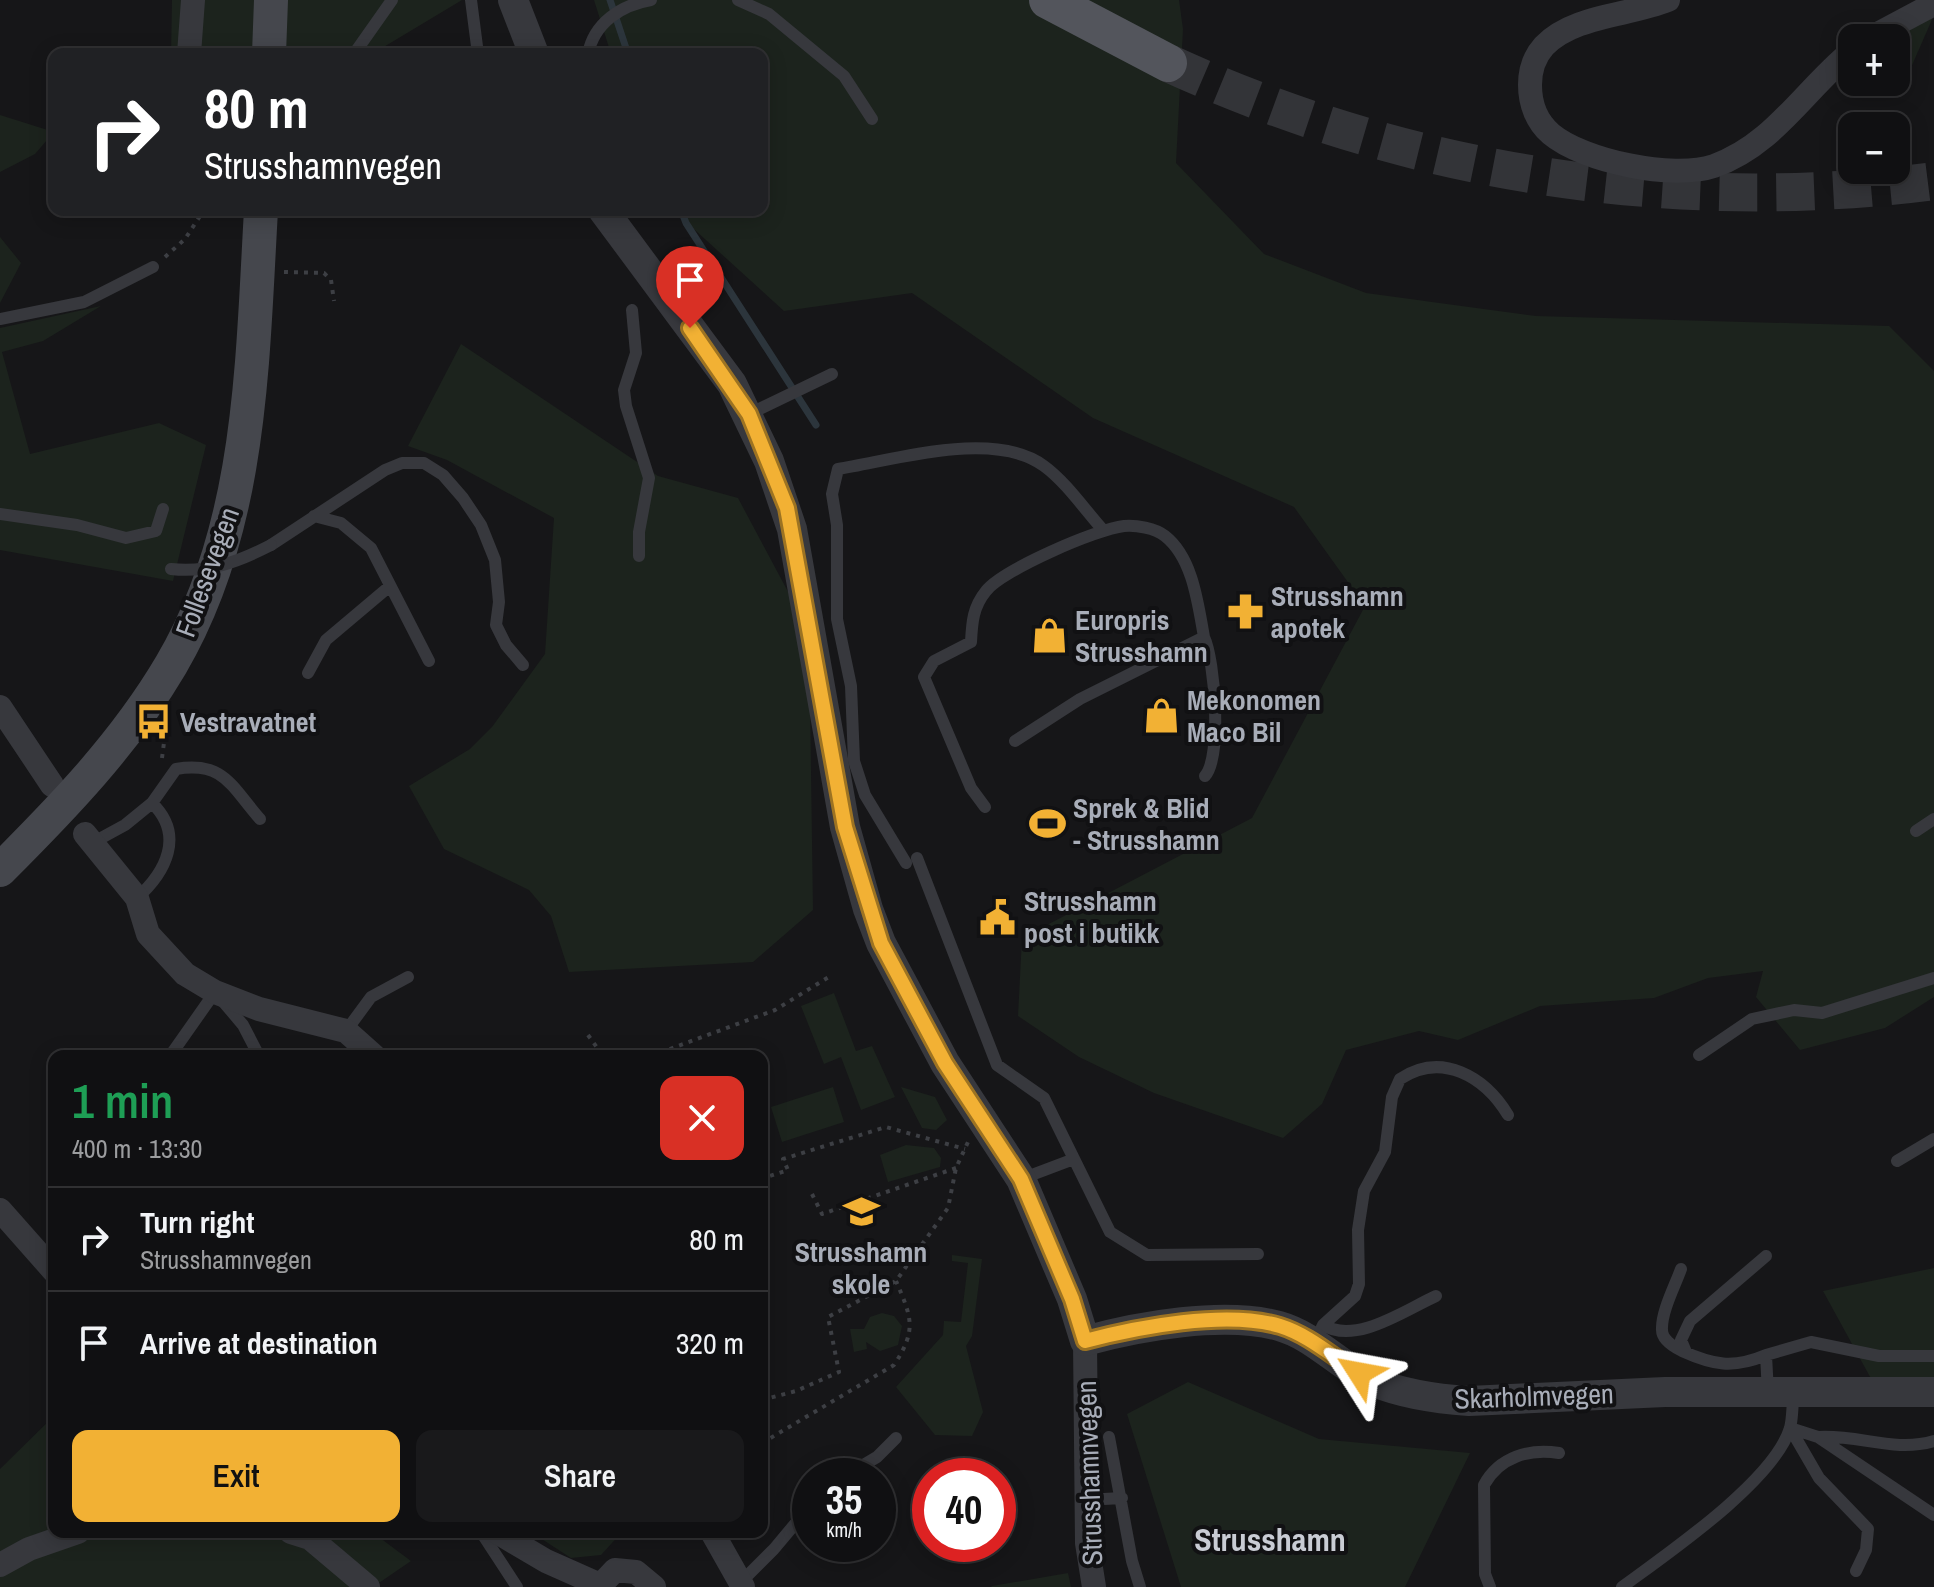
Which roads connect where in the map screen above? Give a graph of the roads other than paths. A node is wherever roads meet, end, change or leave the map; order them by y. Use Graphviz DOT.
graph roads {
  1 [pos="193,0"];
  2 [pos="271,0"];
  3 [pos="392,0"];
  4 [pos="471,0"];
  5 [pos="513,0"];
  6 [pos="651,0"];
  7 [pos="738,0"];
  8 [pos="1048,0"];
  9 [pos="1668,0"];
  10 [pos="1934,4"];
  11 [pos="1896,24"];
  12 [pos="189,48"];
  13 [pos="269,48"];
  14 [pos="358,48"];
  15 [pos="477,48"];
  16 [pos="532,48"];
  17 [pos="590,48"];
  18 [pos="1168,63"];
  19 [pos="1838,65"];
  20 [pos="872,119"];
  21 [pos="261,216"];
  22 [pos="608,216"];
  23 [pos="153,267"];
  24 [pos="632,310"];
  25 [pos="0,319"];
  26 [pos="832,374"];
  27 [pos="755,412"];
  28 [pos="163,509"];
  29 [pos="0,514"];
  30 [pos="314,516"];
  31 [pos="1103,530"];
  32 [pos="639,556"];
  33 [pos="171,569"];
  34 [pos="390,586"];
  35 [pos="1204,637"];
  36 [pos="429,661"];
  37 [pos="523,665"];
  38 [pos="308,673"];
  39 [pos="0,707"];
  40 [pos="1015,741"];
  41 [pos="1205,776"];
  42 [pos="52,785"];
  43 [pos="152,803"];
  44 [pos="985,807"];
  45 [pos="260,819"];
  46 [pos="1934,819"];
  47 [pos="1916,831"];
  48 [pos="88,838"];
  49 [pos="4,858"];
  50 [pos="137,898"];
  51 [pos="408,977"];
  52 [pos="1934,978"];
  53 [pos="215,992"];
  54 [pos="346,1031"];
  55 [pos="174,1050"];
  56 [pos="256,1050"];
  57 [pos="367,1050"];
  58 [pos="1699,1055"];
  59 [pos="1508,1115"];
  60 [pos="1934,1139"];
  61 [pos="1074,1159"];
  62 [pos="1897,1161"];
  63 [pos="1021,1179"];
  64 [pos="0,1210"];
  65 [pos="1258,1254"];
  66 [pos="1766,1256"];
  67 [pos="48,1264"];
  68 [pos="1681,1269"];
  69 [pos="1436,1296"];
  70 [pos="1319,1334"];
  71 [pos="1085,1341"];
  72 [pos="1686,1352"];
  73 [pos="1766,1355"];
  74 [pos="1934,1356"];
  75 [pos="1781,1392"];
  76 [pos="1934,1392"];
  77 [pos="1790,1428"];
  78 [pos="1109,1437"];
  79 [pos="1818,1437"];
  80 [pos="896,1438"];
  81 [pos="1934,1441"];
  82 [pos="1559,1453"];
  83 [pos="875,1458"];
  84 [pos="1122,1498"];
  85 [pos="1086,1500"];
  86 [pos="1934,1515"];
  87 [pos="792,1528"];
  88 [pos="61,1538"];
  89 [pos="310,1538"];
  90 [pos="485,1538"];
  91 [pos="507,1538"];
  92 [pos="715,1538"];
  93 [pos="0,1565"];
  94 [pos="1856,1571"];
  95 [pos="742,1584"];
  96 [pos="599,1586"];
  97 [pos="368,1587"];
  98 [pos="517,1587"];
  99 [pos="654,1587"];
  100 [pos="1094,1587"];
  101 [pos="1140,1587"];
  102 [pos="1490,1587"];
  103 [pos="1622,1587"];
  1 -- 12 [label="street"];
  2 -- 13 [label="main road"];
  3 -- 14 [label="lane"];
  4 -- 15 [label="lane"];
  5 -- 16 [label="street"];
  6 -- 17 [label="lane"];
  7 -- 20 [label="lane"];
  8 -- 18 [label="main road"];
  9 -- 19 [label="street"];
  10 -- 11 [label="street"];
  21 -- 49 [label="main road, Follesevegen"];
  22 -- 27 [label="street, Strusshamnvegen"];
  23 -- 25 [label="lane"];
  24 -- 32 [label="lane"];
  26 -- 27 [label="lane"];
  27 -- 63 [label="street, Strusshamnvegen"];
  28 -- 29 [label="lane"];
  30 -- 33 [label="lane, bridge"];
  30 -- 34 [label="lane"];
  30 -- 37 [label="lane"];
  31 -- 35 [label="lane"];
  31 -- 44 [label="lane"];
  31 -- 61 [label="lane"];
  34 -- 36 [label="lane"];
  34 -- 38 [label="lane"];
  35 -- 40 [label="lane"];
  35 -- 41 [label="lane"];
  39 -- 42 [label="street"];
  43 -- 45 [label="lane"];
  43 -- 48 [label="lane"];
  43 -- 50 [label="lane"];
  46 -- 47 [label="lane"];
  48 -- 50 [label="street"];
  50 -- 53 [label="street"];
  51 -- 54 [label="lane"];
  52 -- 58 [label="lane"];
  53 -- 54 [label="street"];
  53 -- 55 [label="lane"];
  53 -- 56 [label="lane"];
  54 -- 57 [label="street"];
  59 -- 70 [label="lane"];
  60 -- 62 [label="lane"];
  61 -- 63 [label="lane"];
  61 -- 65 [label="lane"];
  63 -- 71 [label="street, Strusshamnvegen"];
  64 -- 67 [label="street"];
  66 -- 72 [label="lane"];
  68 -- 72 [label="lane"];
  69 -- 70 [label="lane, Skarholmvegen"];
  70 -- 71 [label="street, Skarholmvegen"];
  70 -- 75 [label="street, Skarholmvegen"];
  71 -- 85 [label="street, Strusshamnvegen"];
  72 -- 73 [label="lane"];
  73 -- 74 [label="lane"];
  73 -- 75 [label="lane"];
  75 -- 76 [label="street, Skarholmvegen"];
  75 -- 77 [label="lane"];
  77 -- 79 [label="lane"];
  77 -- 94 [label="lane"];
  77 -- 103 [label="lane"];
  78 -- 84 [label="lane"];
  79 -- 81 [label="lane"];
  79 -- 86 [label="lane"];
  80 -- 83 [label="lane"];
  82 -- 102 [label="lane"];
  84 -- 85 [label="lane"];
  84 -- 101 [label="lane"];
  85 -- 100 [label="street, Strusshamnvegen"];
  87 -- 95 [label="lane"];
  88 -- 93 [label="street"];
  89 -- 97 [label="street"];
  90 -- 98 [label="lane"];
  91 -- 96 [label="street"];
  92 -- 95 [label="street"];
  96 -- 99 [label="street"];
}
